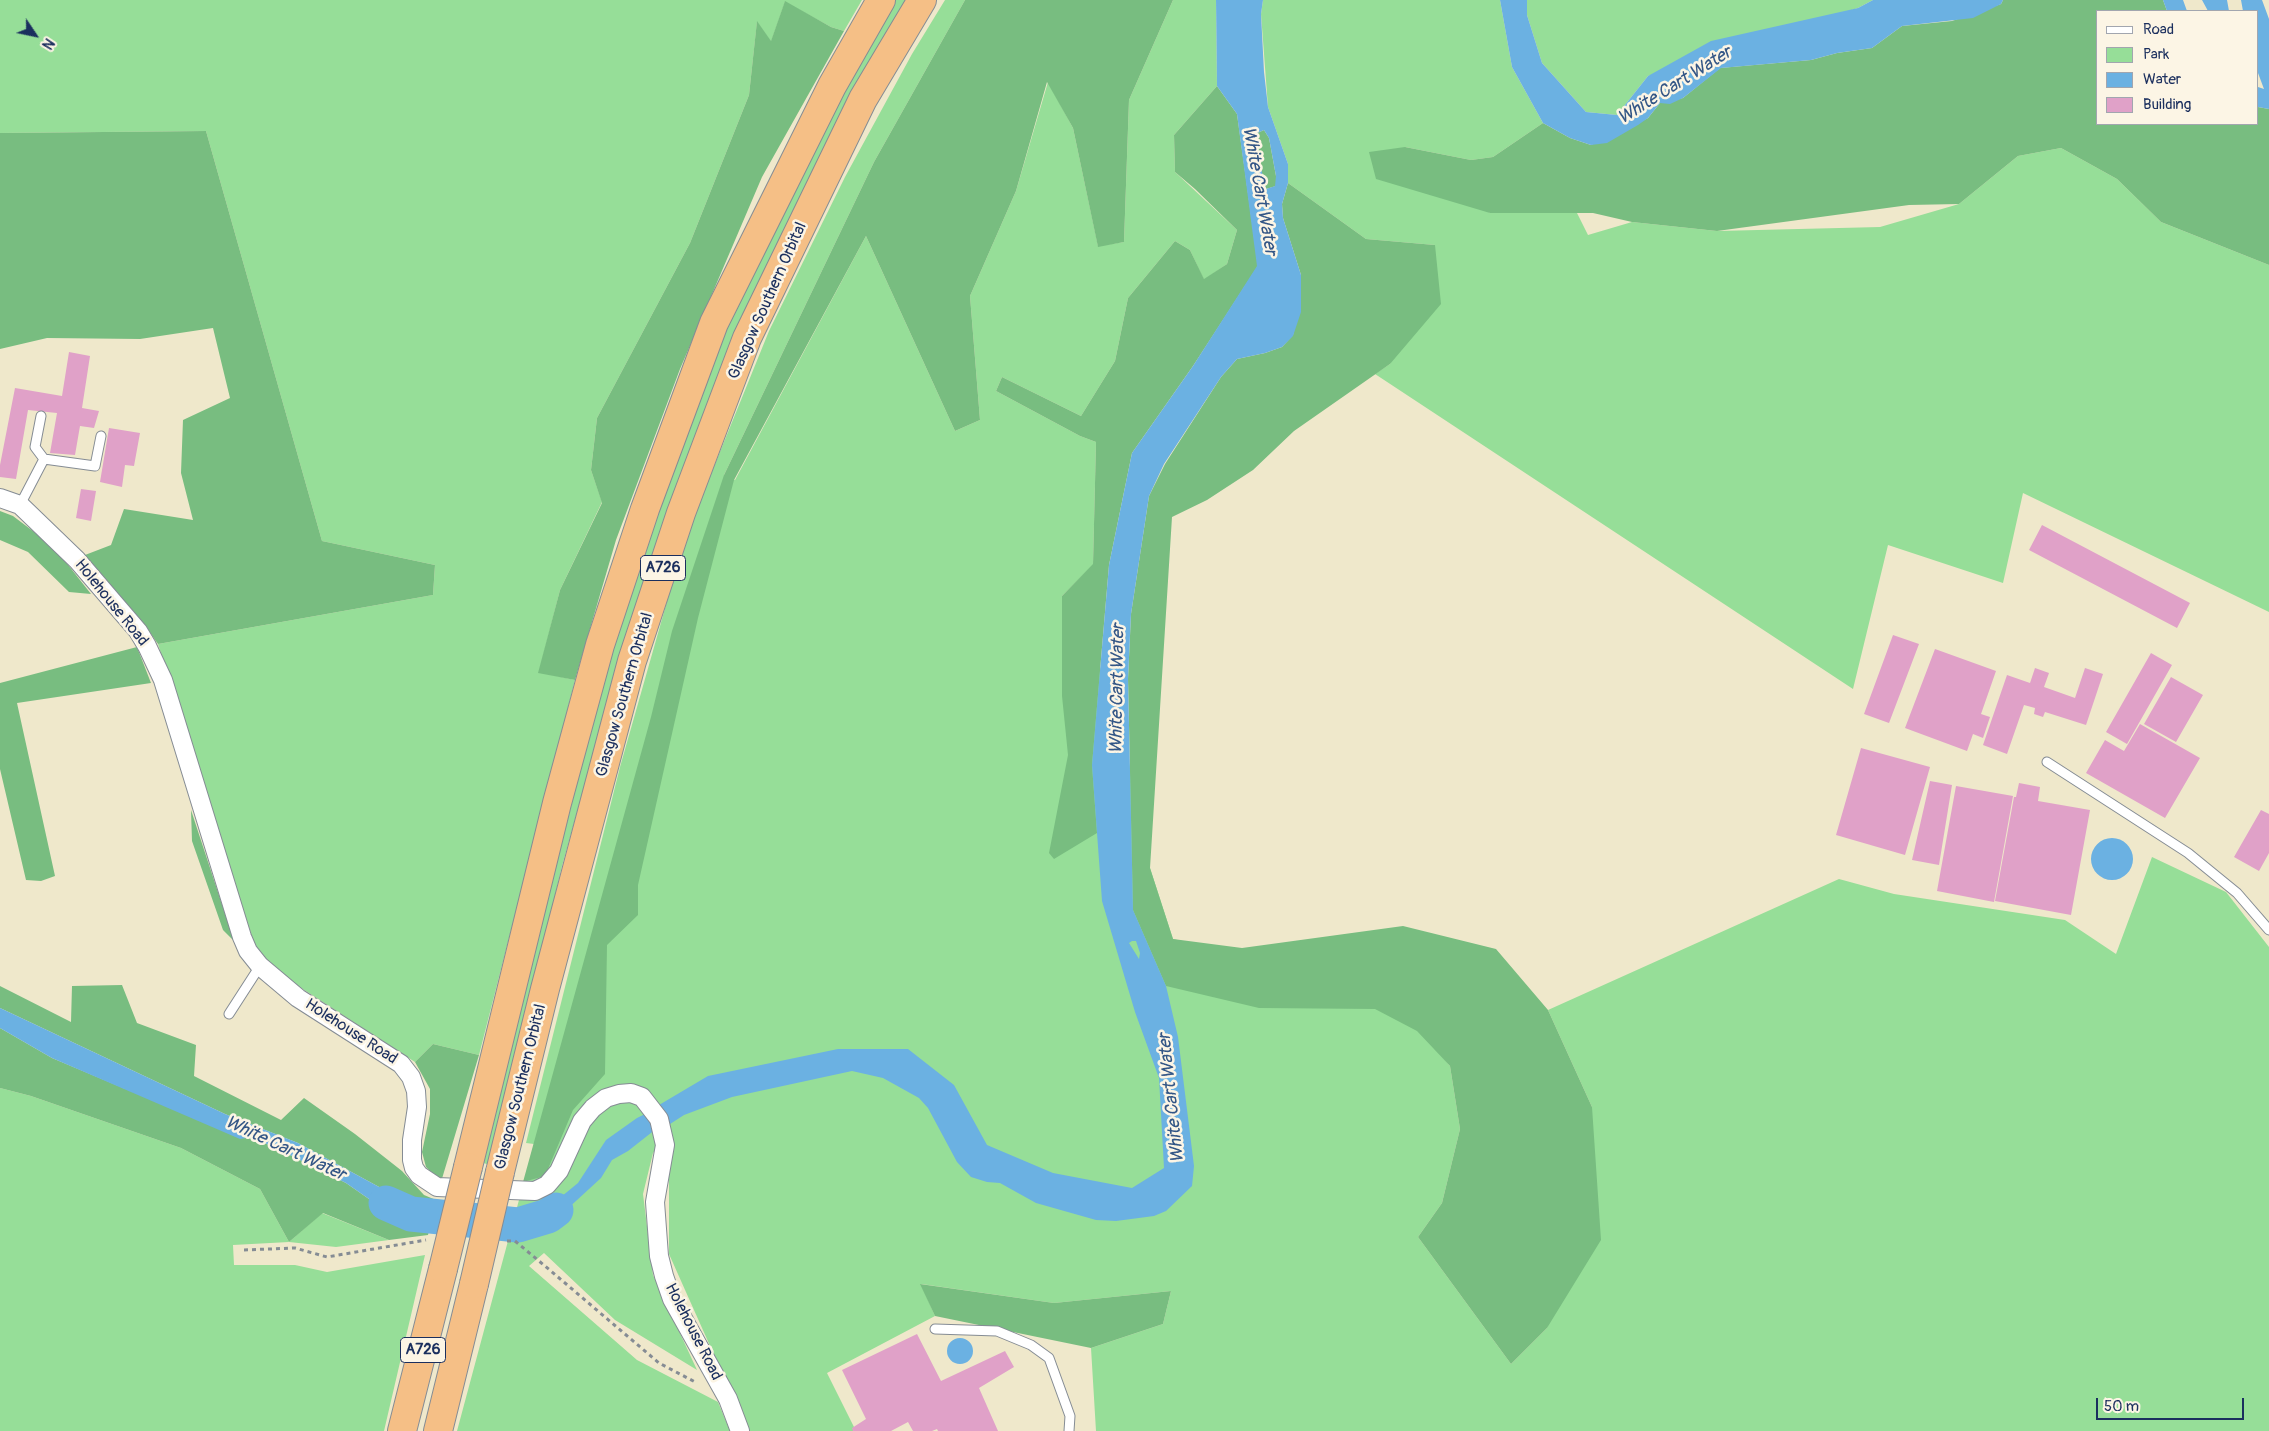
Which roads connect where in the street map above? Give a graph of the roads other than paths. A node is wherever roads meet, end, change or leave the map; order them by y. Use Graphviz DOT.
graph roads {
  1 [pos="881,0"];
  2 [pos="922,0"];
  3 [pos="41,416"];
  4 [pos="101,436"];
  5 [pos="44,459"];
  6 [pos="0,498"];
  7 [pos="20,505"];
  8 [pos="2047,762"];
  9 [pos="2269,930"];
  10 [pos="260,966"];
  11 [pos="229,1014"];
  12 [pos="935,1329"];
  13 [pos="402,1431"];
  14 [pos="438,1431"];
  15 [pos="740,1431"];
  16 [pos="1069,1431"];
  1 -- 13 [label="highway, Glasgow Southern Orbital / A726, bridge"];
  2 -- 14 [label="highway, Glasgow Southern Orbital / A726, bridge"];
  3 -- 5 [label="lane"];
  4 -- 5 [label="lane"];
  5 -- 7 [label="lane"];
  6 -- 7 [label="street, Holehouse Road"];
  7 -- 10 [label="street, Holehouse Road"];
  8 -- 9 [label="lane"];
  10 -- 11 [label="lane"];
  10 -- 15 [label="street, Holehouse Road"];
  12 -- 16 [label="lane"];
}
